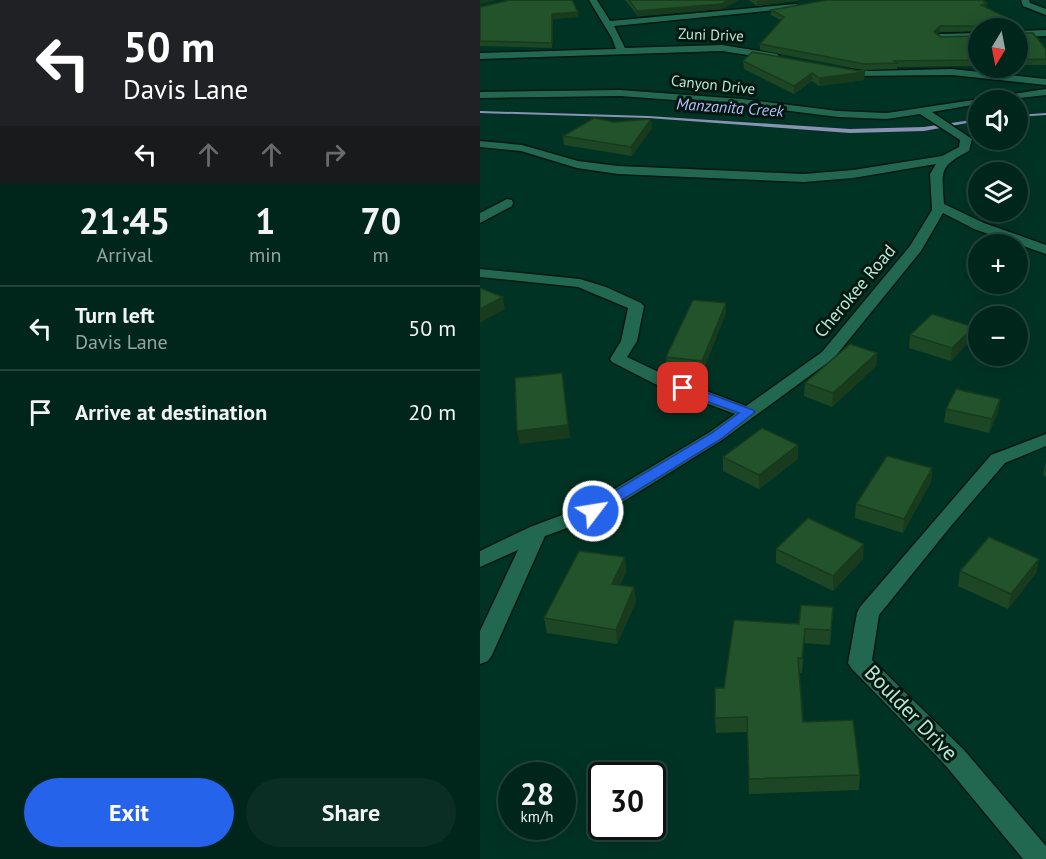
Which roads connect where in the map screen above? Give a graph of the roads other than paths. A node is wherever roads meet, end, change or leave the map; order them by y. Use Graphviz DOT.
graph roads {
  1 [pos="593,0"];
  2 [pos="1025,0"];
  3 [pos="736,1"];
  4 [pos="1046,12"];
  5 [pos="606,24"];
  6 [pos="1046,33"];
  7 [pos="1028,34"];
  8 [pos="968,36"];
  9 [pos="940,37"];
  10 [pos="621,51"];
  11 [pos="480,56"];
  12 [pos="786,59"];
  13 [pos="827,69"];
  14 [pos="1046,82"];
  15 [pos="1046,92"];
  16 [pos="1028,94"];
  17 [pos="480,95"];
  18 [pos="968,103"];
  19 [pos="922,110"];
  20 [pos="480,144"];
  21 [pos="945,159"];
  22 [pos="507,203"];
  23 [pos="938,206"];
  24 [pos="480,219"];
  25 [pos="1046,250"];
  26 [pos="480,273"];
  27 [pos="749,412"];
  28 [pos="1046,439"];
  29 [pos="537,532"];
  30 [pos="480,560"];
  31 [pos="480,655"];
  32 [pos="1040,859"];
  1 -- 5 [label="street"];
  2 -- 4 [label="street"];
  3 -- 5 [label="street"];
  5 -- 10 [label="street"];
  6 -- 7 [label="street"];
  8 -- 9 [label="street"];
  10 -- 11 [label="street, Zuni Drive"];
  10 -- 12 [label="street, Zuni Drive"];
  13 -- 14 [label="street"];
  15 -- 16 [label="street, Canyon Drive"];
  17 -- 19 [label="street, Canyon Drive"];
  18 -- 19 [label="street, Canyon Drive"];
  19 -- 21 [label="street"];
  20 -- 21 [label="street"];
  21 -- 23 [label="street, Cherokee Road"];
  22 -- 24 [label="street"];
  23 -- 25 [label="street"];
  23 -- 27 [label="street, Cherokee Road"];
  26 -- 27 [label="street"];
  27 -- 29 [label="street, Cherokee Road"];
  28 -- 32 [label="street, Boulder Drive"];
  29 -- 30 [label="street, Cherokee Road"];
  29 -- 31 [label="street"];
}
